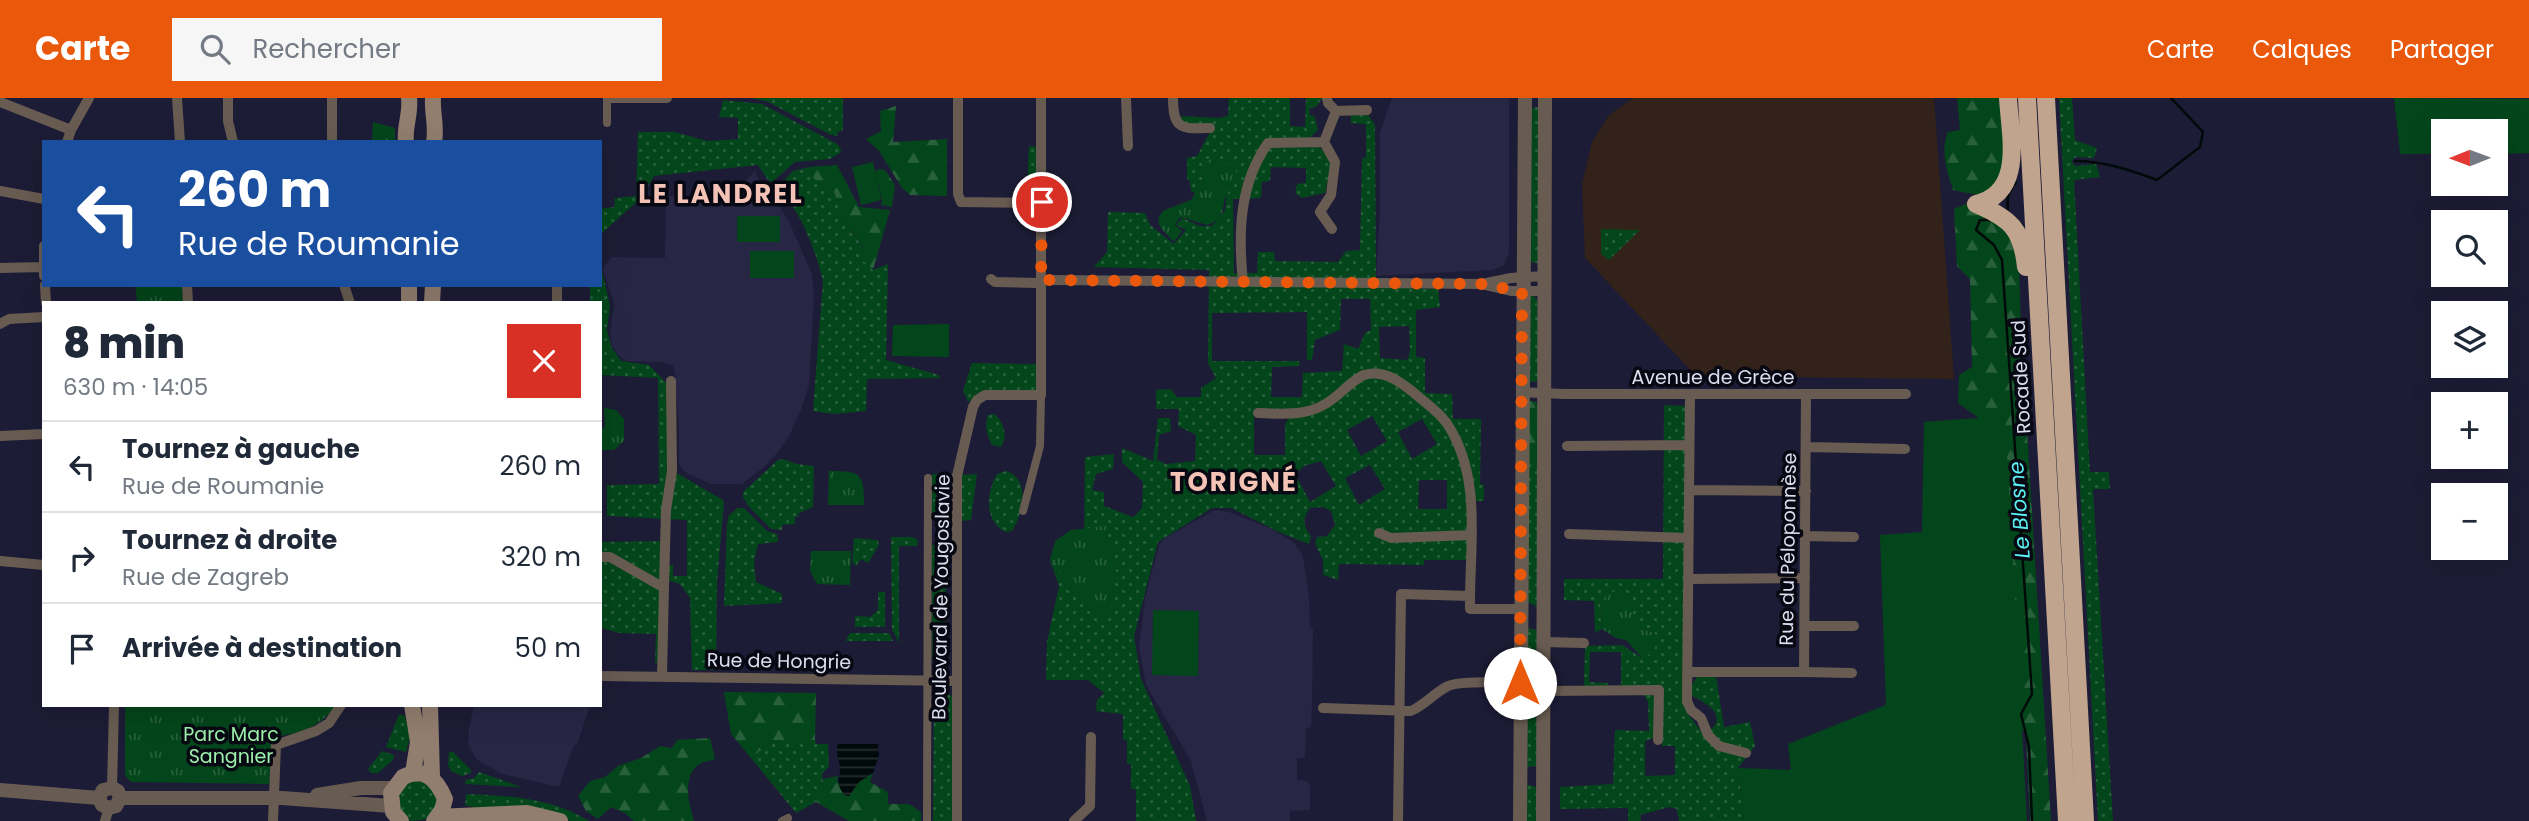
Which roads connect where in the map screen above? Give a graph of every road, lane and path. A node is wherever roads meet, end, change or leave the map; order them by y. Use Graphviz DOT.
graph roads {
  1 [pos="89,98"];
  2 [pos="177,98"];
  3 [pos="228,98"];
  4 [pos="332,98"];
  5 [pos="409,98"];
  6 [pos="433,98"];
  7 [pos="607,98"];
  8 [pos="667,98"];
  9 [pos="958,98"];
  10 [pos="1041,98"];
  11 [pos="1126,98"];
  12 [pos="1173,98"];
  13 [pos="1327,98"];
  14 [pos="2008,98"];
  15 [pos="2027,98"];
  16 [pos="2046,98"];
  17 [pos="0,102"];
  18 [pos="1525,104"];
  19 [pos="1545,105"];
  20 [pos="1367,110"];
  21 [pos="1336,111"];
  22 [pos="607,123"];
  23 [pos="1210,128"];
  24 [pos="71,130"];
  25 [pos="68,140"];
  26 [pos="180,140"];
  27 [pos="233,140"];
  28 [pos="332,140"];
  29 [pos="406,140"];
  30 [pos="435,140"];
  31 [pos="1324,142"];
  32 [pos="1128,146"];
  33 [pos="0,191"];
  34 [pos="42,199"];
  35 [pos="1042,202"];
  36 [pos="1332,229"];
  37 [pos="0,268"];
  38 [pos="42,272"];
  39 [pos="1545,276"];
  40 [pos="1041,280"];
  41 [pos="1243,282"];
  42 [pos="1522,284"];
  43 [pos="1545,291"];
  44 [pos="42,317"];
  45 [pos="0,324"];
  46 [pos="2039,332"];
  47 [pos="671,381"];
  48 [pos="1521,392"];
  49 [pos="1545,393"];
  50 [pos="1690,394"];
  51 [pos="1806,394"];
  52 [pos="1906,394"];
  53 [pos="1041,395"];
  54 [pos="1258,413"];
  55 [pos="42,434"];
  56 [pos="0,436"];
  57 [pos="1689,445"];
  58 [pos="1567,446"];
  59 [pos="1807,447"];
  60 [pos="1905,449"];
  61 [pos="928,478"];
  62 [pos="1689,491"];
  63 [pos="1806,491"];
  64 [pos="1023,512"];
  65 [pos="1379,533"];
  66 [pos="1569,534"];
  67 [pos="1472,535"];
  68 [pos="1806,536"];
  69 [pos="1854,537"];
  70 [pos="1688,538"];
  71 [pos="602,556"];
  72 [pos="0,561"];
  73 [pos="42,565"];
  74 [pos="1805,578"];
  75 [pos="1688,579"];
  76 [pos="664,586"];
  77 [pos="1470,596"];
  78 [pos="1521,609"];
  79 [pos="1805,626"];
  80 [pos="1854,626"];
  81 [pos="1545,642"];
  82 [pos="1584,643"];
  83 [pos="1687,672"];
  84 [pos="1804,672"];
  85 [pos="1852,673"];
  86 [pos="602,676"];
  87 [pos="662,676"];
  88 [pos="927,680"];
  89 [pos="957,681"];
  90 [pos="1520,683"];
  91 [pos="1545,691"];
  92 [pos="114,707"];
  93 [pos="340,707"];
  94 [pos="412,707"];
  95 [pos="430,707"];
  96 [pos="1323,708"];
  97 [pos="1399,710"];
  98 [pos="1091,737"];
  99 [pos="1658,740"];
  100 [pos="1746,753"];
  101 [pos="413,773"];
  102 [pos="432,777"];
  103 [pos="393,788"];
  104 [pos="0,790"];
  105 [pos="281,798"];
  106 [pos="445,799"];
  107 [pos="109,803"];
  108 [pos="391,806"];
  109 [pos="493,813"];
  110 [pos="435,819"];
  111 [pos="273,821"];
  112 [pos="401,821"];
  113 [pos="560,821"];
  114 [pos="927,821"];
  115 [pos="957,821"];
  116 [pos="1074,821"];
  117 [pos="1398,821"];
  118 [pos="1520,821"];
  119 [pos="1543,821"];
  120 [pos="2067,821"];
  121 [pos="2085,821"];
  1 -- 24 [label="street"];
  2 -- 26 [label="street"];
  3 -- 27 [label="street"];
  4 -- 28 [label="street"];
  5 -- 29 [label="main road"];
  6 -- 30 [label="main road"];
  7 -- 8 [label="street"];
  7 -- 22 [label="street"];
  9 -- 35 [label="street"];
  10 -- 35 [label="street"];
  11 -- 32 [label="street"];
  12 -- 23 [label="street"];
  13 -- 21 [label="street"];
  14 -- 46 [label="highway"];
  15 -- 46 [label="highway, Rocade Sud"];
  16 -- 121 [label="highway, Rocade Sud"];
  17 -- 24 [label="street"];
  18 -- 19 [label="street"];
  18 -- 42 [label="street"];
  19 -- 39 [label="street"];
  20 -- 21 [label="street"];
  21 -- 31 [label="street"];
  24 -- 25 [label="street"];
  31 -- 36 [label="street"];
  31 -- 41 [label="street"];
  33 -- 34 [label="street"];
  35 -- 40 [label="street"];
  37 -- 38 [label="street"];
  39 -- 42 [label="street"];
  39 -- 43 [label="street"];
  40 -- 41 [label="street"];
  40 -- 53 [label="street"];
  41 -- 42 [label="street"];
  42 -- 43 [label="street"];
  42 -- 48 [label="street"];
  43 -- 49 [label="street"];
  44 -- 45 [label="street"];
  46 -- 120 [label="highway, Rocade Sud"];
  47 -- 76 [label="street"];
  48 -- 49 [label="street, Avenue de Grèce"];
  48 -- 78 [label="street"];
  49 -- 50 [label="street, Avenue de Grèce"];
  49 -- 81 [label="street"];
  50 -- 51 [label="street, Avenue de Grèce"];
  50 -- 57 [label="street"];
  51 -- 52 [label="street, Avenue de Grèce"];
  51 -- 59 [label="street, Rue du Péloponnèse"];
  53 -- 64 [label="street"];
  53 -- 89 [label="street, Boulevard de Yougoslavie"];
  54 -- 67 [label="street"];
  55 -- 56 [label="street"];
  57 -- 58 [label="street"];
  57 -- 62 [label="street"];
  59 -- 60 [label="street"];
  59 -- 63 [label="street, Rue du Péloponnèse"];
  61 -- 88 [label="street, Boulevard de Yougoslavie"];
  62 -- 63 [label="street"];
  62 -- 70 [label="street"];
  63 -- 68 [label="street, Rue du Péloponnèse"];
  65 -- 67 [label="street"];
  66 -- 70 [label="street"];
  67 -- 77 [label="street"];
  68 -- 69 [label="street"];
  68 -- 74 [label="street, Rue du Péloponnèse"];
  70 -- 75 [label="street"];
  71 -- 76 [label="street"];
  72 -- 73 [label="street"];
  74 -- 75 [label="street"];
  74 -- 79 [label="street, Rue du Péloponnèse"];
  75 -- 83 [label="street"];
  76 -- 87 [label="street"];
  77 -- 78 [label="street"];
  77 -- 97 [label="street"];
  78 -- 90 [label="street"];
  79 -- 80 [label="street"];
  79 -- 84 [label="street, Rue du Péloponnèse"];
  81 -- 82 [label="street"];
  81 -- 91 [label="street"];
  83 -- 84 [label="street, Rue du Péloponnèse"];
  83 -- 100 [label="street"];
  84 -- 85 [label="street"];
  86 -- 87 [label="street, Rue de Hongrie"];
  87 -- 88 [label="street, Rue de Hongrie"];
  88 -- 89 [label="street, Rue de Hongrie"];
  88 -- 114 [label="street, Boulevard de Yougoslavie"];
  89 -- 115 [label="street, Boulevard de Yougoslavie"];
  90 -- 97 [label="street"];
  90 -- 118 [label="street"];
  91 -- 99 [label="street"];
  91 -- 119 [label="street"];
  92 -- 107 [label="street"];
  93 -- 105 [label="street"];
  94 -- 101 [label="main road"];
  95 -- 102 [label="main road"];
  96 -- 97 [label="street"];
  97 -- 117 [label="street"];
  98 -- 116 [label="street"];
  101 -- 102 [label="main road"];
  101 -- 103 [label="main road"];
  102 -- 106 [label="main road"];
  103 -- 105 [label="street"];
  103 -- 108 [label="main road"];
  104 -- 107 [label="street"];
  105 -- 107 [label="street"];
  105 -- 108 [label="street"];
  105 -- 111 [label="street"];
  106 -- 109 [label="main road"];
  106 -- 110 [label="main road"];
  108 -- 112 [label="main road"];
  109 -- 110 [label="main road"];
  109 -- 113 [label="main road"];
}
